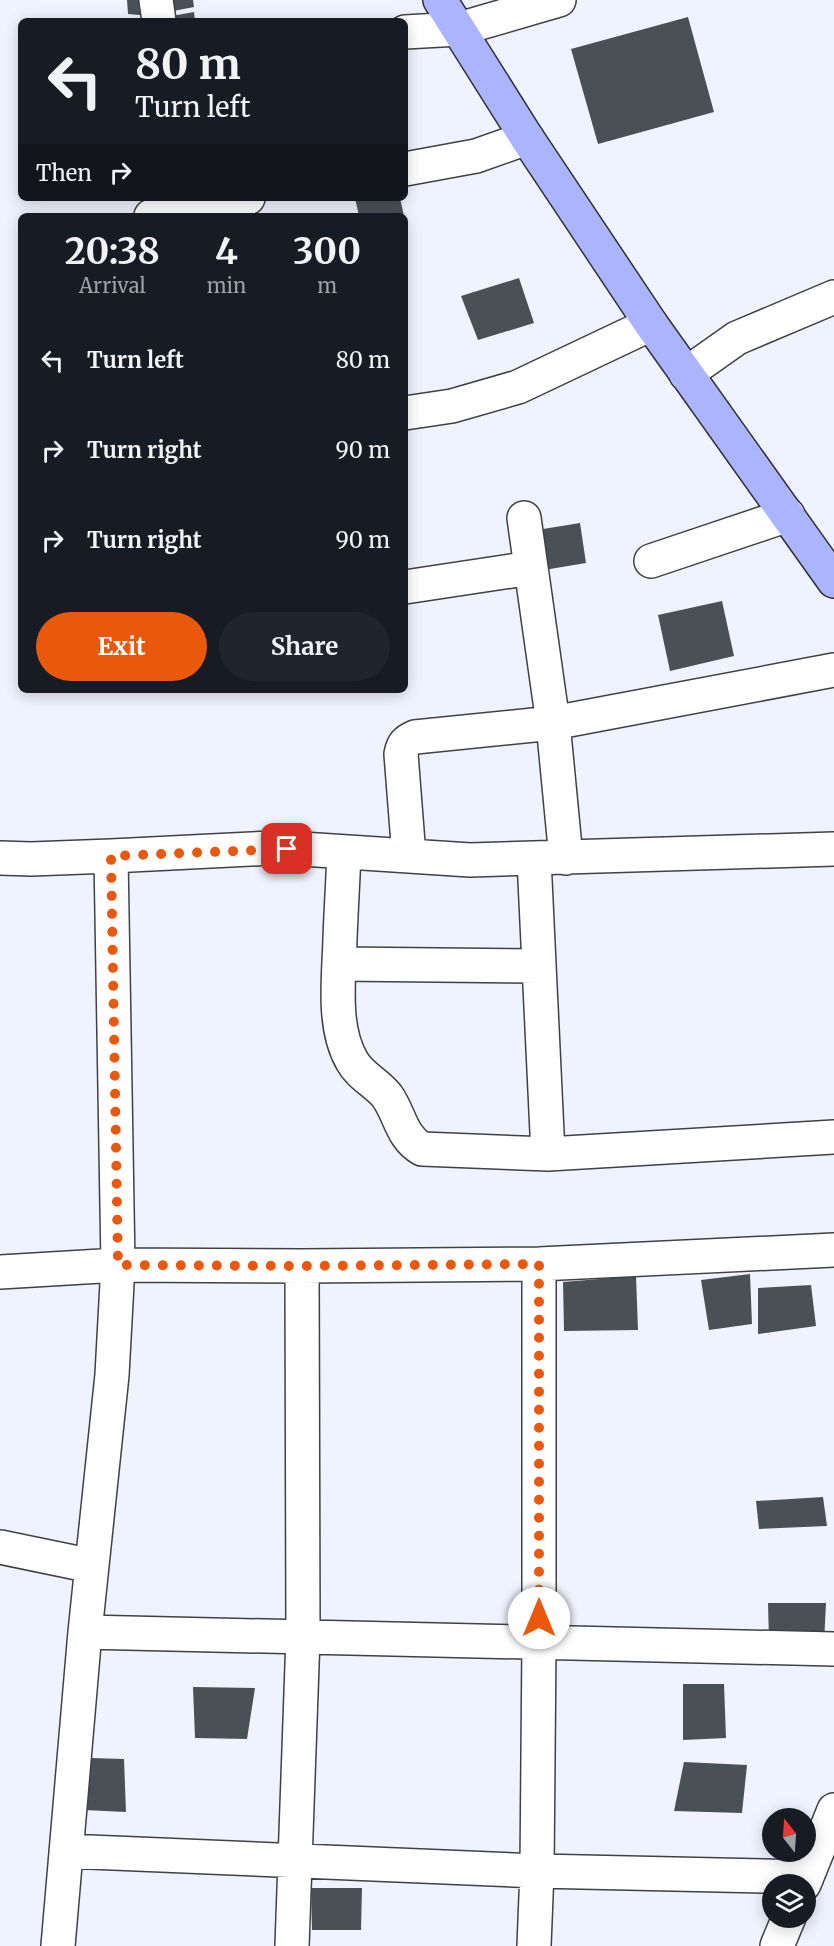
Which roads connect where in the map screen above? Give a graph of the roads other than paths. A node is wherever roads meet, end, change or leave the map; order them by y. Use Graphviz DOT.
graph roads {
  1 [pos="156,0"];
  2 [pos="440,0"];
  3 [pos="559,0"];
  4 [pos="159,18"];
  5 [pos="459,29"];
  6 [pos="408,32"];
  7 [pos="527,138"];
  8 [pos="408,168"];
  9 [pos="200,202"];
  10 [pos="162,213"];
  11 [pos="834,297"];
  12 [pos="651,324"];
  13 [pos="686,374"];
  14 [pos="408,413"];
  15 [pos="788,515"];
  16 [pos="524,518"];
  17 [pos="651,561"];
  18 [pos="531,568"];
  19 [pos="834,581"];
  20 [pos="408,587"];
  21 [pos="834,670"];
  22 [pos="553,723"];
  23 [pos="834,849"];
  24 [pos="344,852"];
  25 [pos="111,856"];
  26 [pos="409,856"];
  27 [pos="0,858"];
  28 [pos="566,858"];
  29 [pos="534,859"];
  30 [pos="339,964"];
  31 [pos="539,966"];
  32 [pos="834,1137"];
  33 [pos="548,1154"];
  34 [pos="834,1250"];
  35 [pos="539,1264"];
  36 [pos="118,1265"];
  37 [pos="302,1266"];
  38 [pos="0,1272"];
  39 [pos="0,1547"];
  40 [pos="92,1566"];
  41 [pos="85,1632"];
  42 [pos="303,1637"];
  43 [pos="539,1642"];
  44 [pos="834,1648"];
  45 [pos="834,1810"];
  46 [pos="66,1851"];
  47 [pos="295,1861"];
  48 [pos="537,1871"];
  49 [pos="808,1874"];
  50 [pos="762,1879"];
  51 [pos="784,1928"];
  52 [pos="58,1946"];
  53 [pos="292,1946"];
  54 [pos="534,1946"];
  55 [pos="777,1946"];
  1 -- 4 [label="street"];
  2 -- 5 [label="main road"];
  3 -- 5 [label="street"];
  5 -- 6 [label="street"];
  5 -- 7 [label="main road"];
  7 -- 8 [label="street"];
  7 -- 12 [label="main road"];
  9 -- 10 [label="street"];
  11 -- 13 [label="street"];
  12 -- 13 [label="main road"];
  12 -- 14 [label="street"];
  13 -- 15 [label="main road"];
  15 -- 17 [label="street"];
  15 -- 19 [label="main road"];
  16 -- 18 [label="street"];
  18 -- 20 [label="street"];
  18 -- 22 [label="street"];
  21 -- 22 [label="street"];
  22 -- 26 [label="street"];
  22 -- 28 [label="street"];
  23 -- 28 [label="street"];
  24 -- 25 [label="street"];
  24 -- 26 [label="street"];
  24 -- 30 [label="street"];
  25 -- 27 [label="street"];
  25 -- 36 [label="street"];
  26 -- 29 [label="street"];
  28 -- 29 [label="street"];
  29 -- 31 [label="street"];
  30 -- 31 [label="street"];
  30 -- 33 [label="street"];
  31 -- 33 [label="street"];
  32 -- 33 [label="street"];
  34 -- 35 [label="street"];
  35 -- 37 [label="street"];
  35 -- 43 [label="street"];
  36 -- 37 [label="street"];
  36 -- 38 [label="street"];
  36 -- 40 [label="street"];
  37 -- 42 [label="street"];
  39 -- 40 [label="street"];
  40 -- 41 [label="street"];
  41 -- 42 [label="street"];
  41 -- 46 [label="street"];
  42 -- 43 [label="street"];
  42 -- 47 [label="street"];
  43 -- 44 [label="street"];
  43 -- 48 [label="street"];
  45 -- 49 [label="street"];
  46 -- 47 [label="street"];
  46 -- 52 [label="street"];
  47 -- 48 [label="street"];
  47 -- 53 [label="street"];
  48 -- 50 [label="street"];
  48 -- 54 [label="street"];
  51 -- 55 [label="street"];
}
